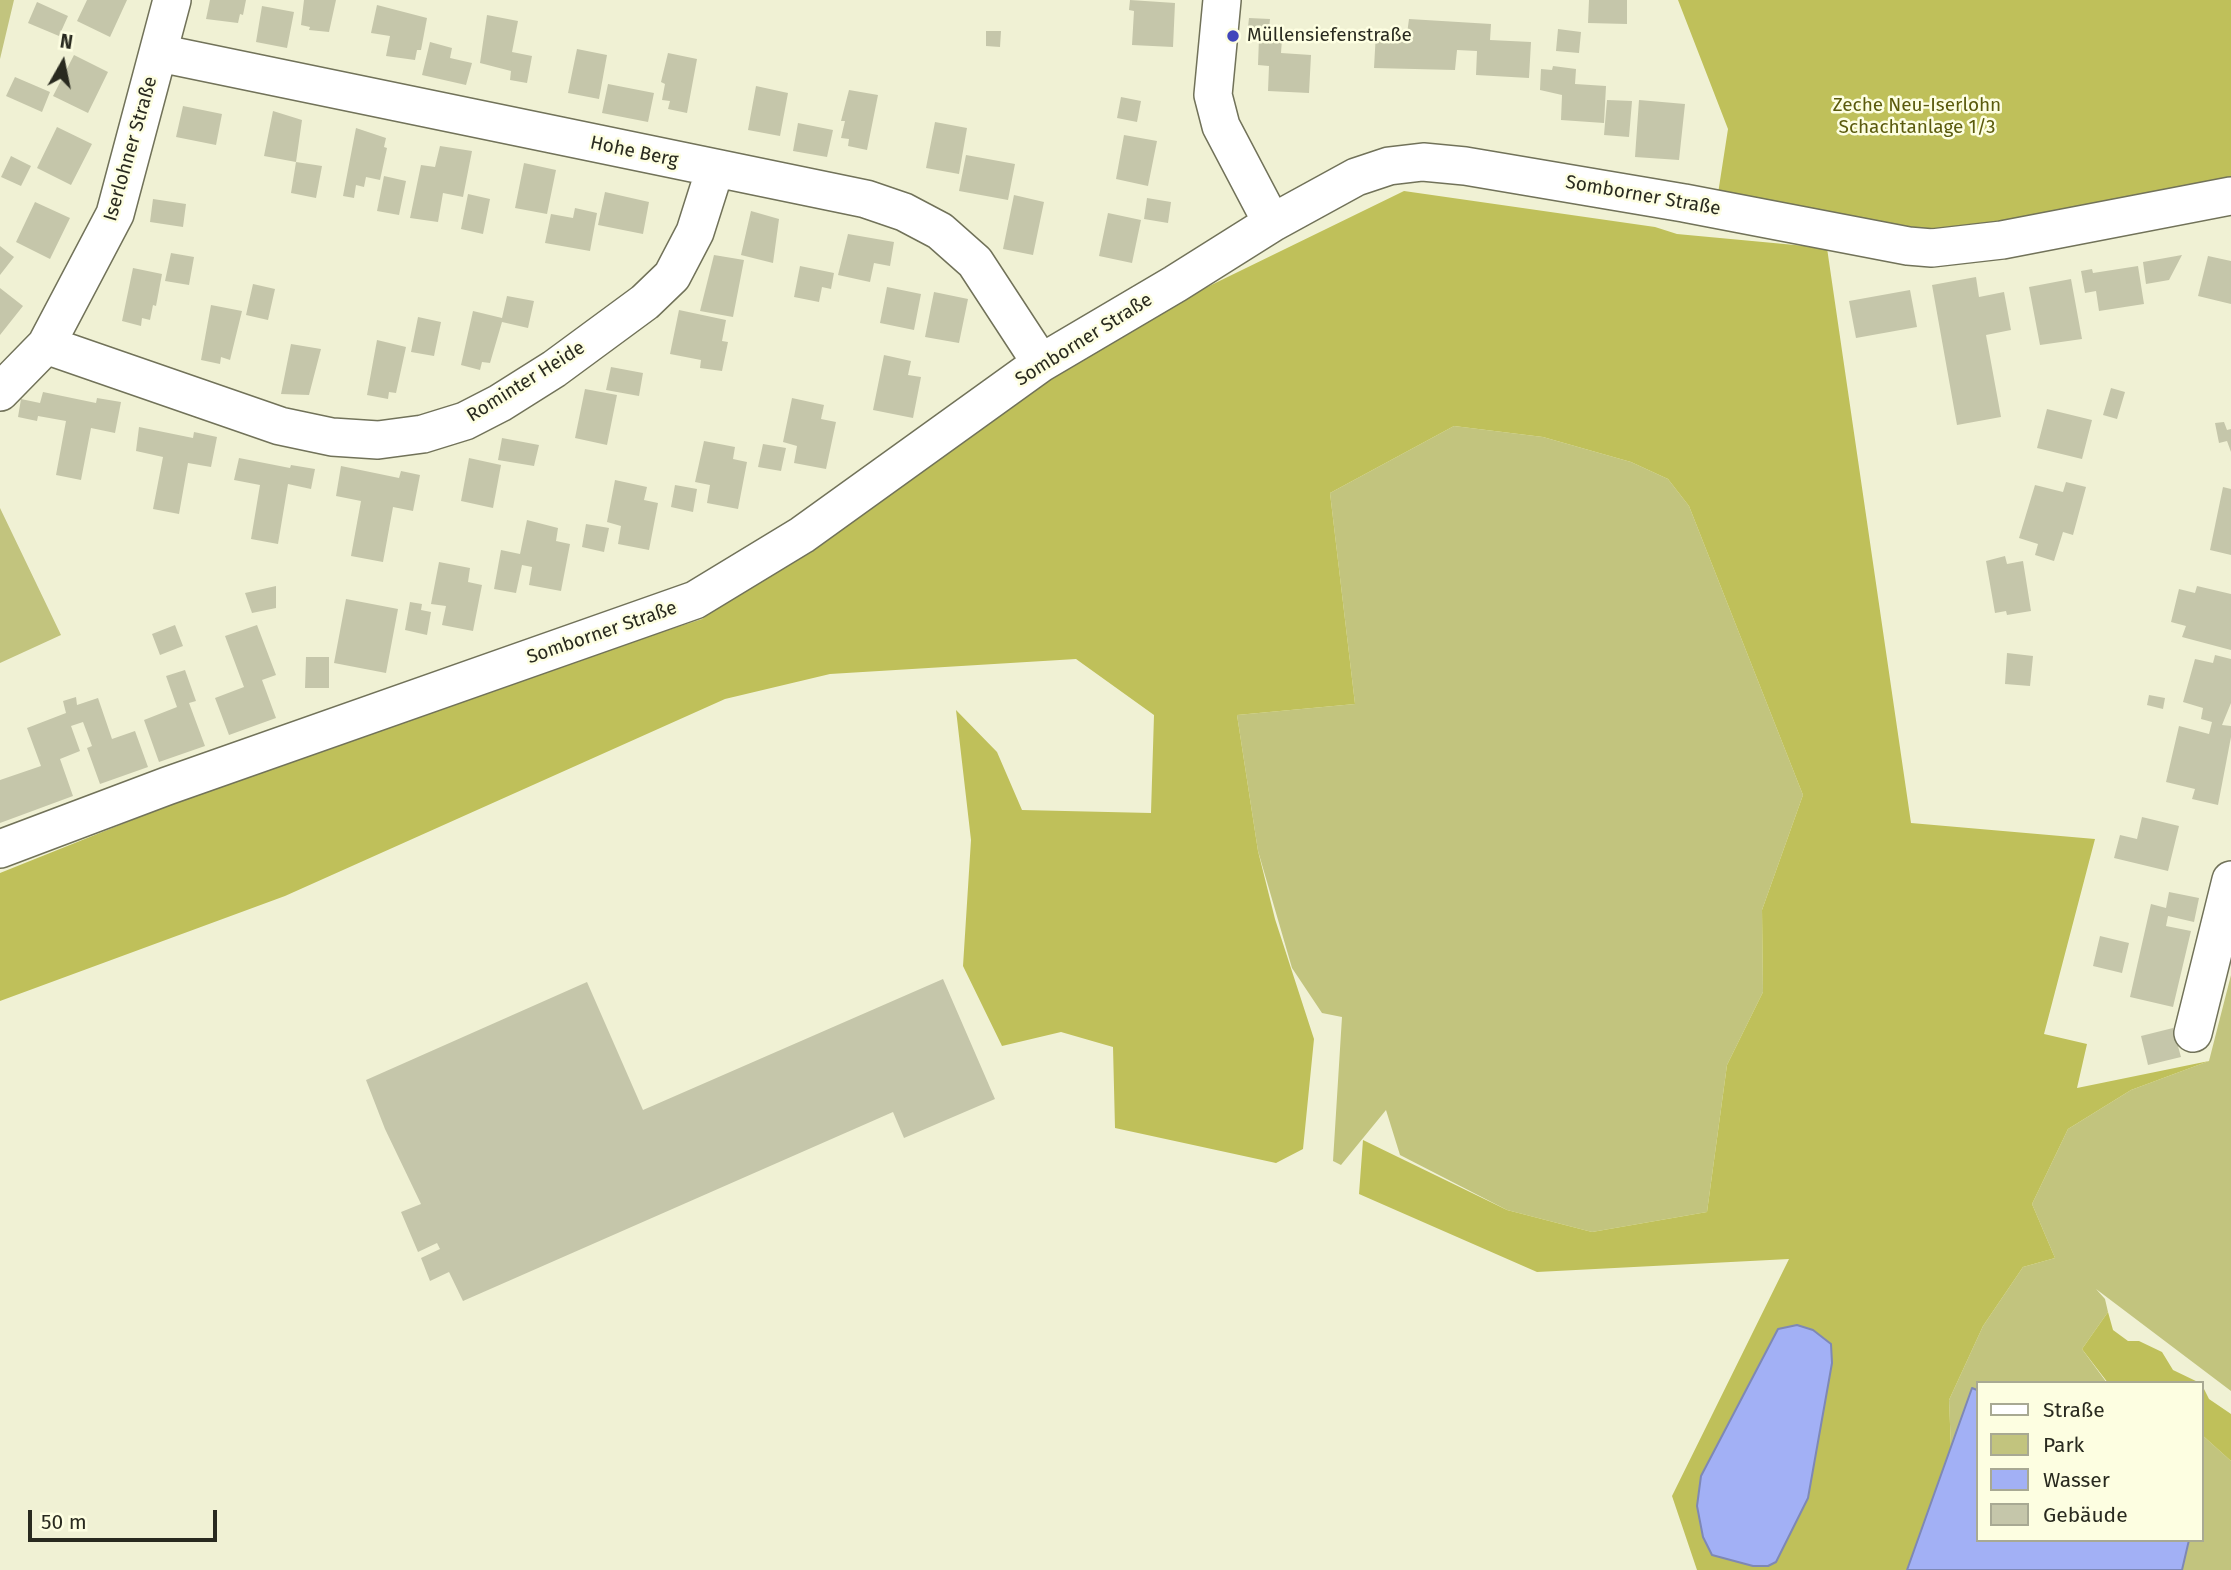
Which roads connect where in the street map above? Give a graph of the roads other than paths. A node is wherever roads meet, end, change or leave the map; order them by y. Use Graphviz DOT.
graph roads {
  1 [pos="172,0"];
  2 [pos="1222,0"];
  3 [pos="159,53"];
  4 [pos="715,169"];
  5 [pos="2231,197"];
  6 [pos="1272,223"];
  7 [pos="46,345"];
  8 [pos="1041,363"];
  9 [pos="0,392"];
  10 [pos="0,849"];
  11 [pos="2231,880"];
  12 [pos="2193,1033"];
  1 -- 3 [label="street, Iserlohner Straße"];
  2 -- 6 [label="street"];
  3 -- 4 [label="street, Hohe Berg"];
  3 -- 7 [label="street, Iserlohner Straße"];
  4 -- 7 [label="street, Rominter Heide"];
  4 -- 8 [label="street, Hohe Berg"];
  5 -- 6 [label="street, Somborner Straße"];
  6 -- 8 [label="street, Somborner Straße"];
  7 -- 9 [label="street, Iserlohner Straße"];
  8 -- 10 [label="street, Somborner Straße"];
  11 -- 12 [label="street"];
}
